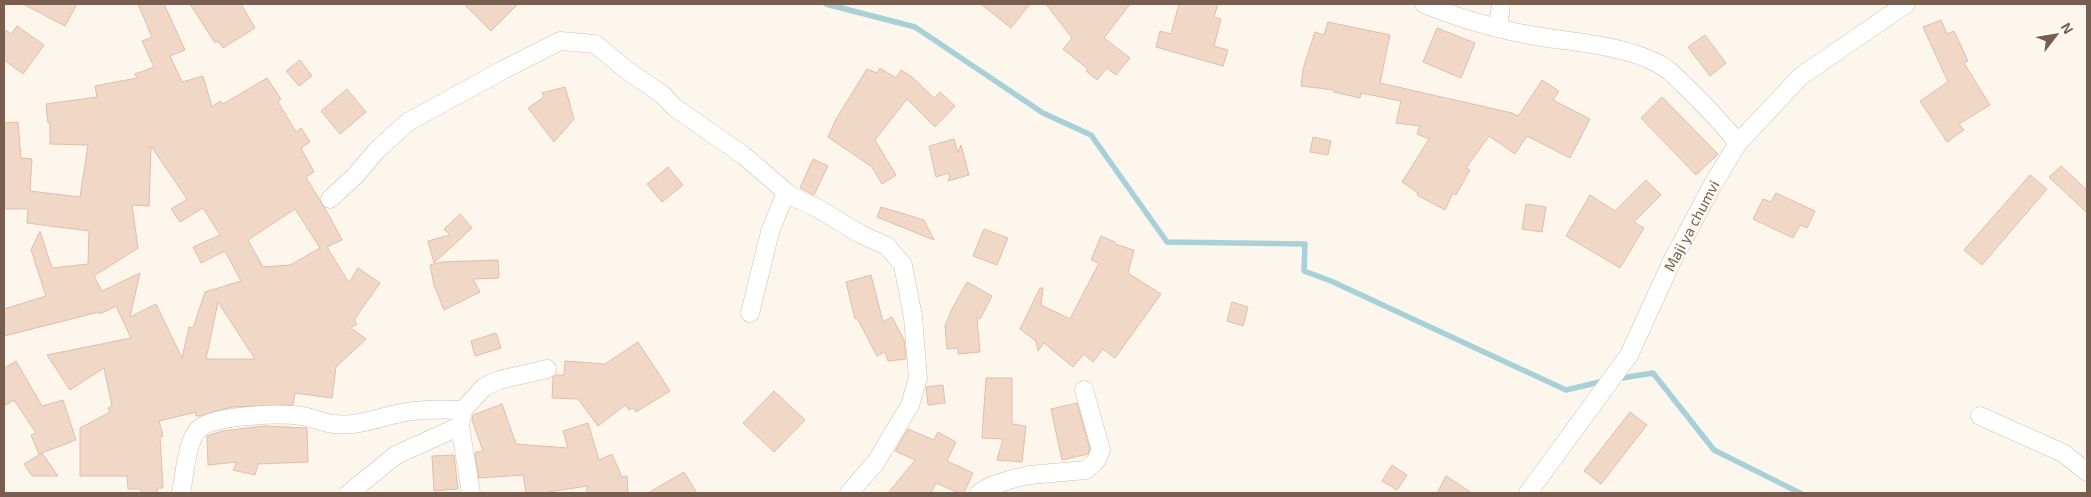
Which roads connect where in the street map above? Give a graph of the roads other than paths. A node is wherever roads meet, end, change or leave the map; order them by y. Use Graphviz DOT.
graph roads {
  1 [pos="1424,4"];
  2 [pos="1501,4"];
  3 [pos="1906,4"];
  4 [pos="1498,28"];
  5 [pos="1738,143"];
  6 [pos="786,192"];
  7 [pos="330,199"];
  8 [pos="750,313"];
  9 [pos="547,369"];
  10 [pos="1084,390"];
  11 [pos="1980,416"];
  12 [pos="462,418"];
  13 [pos="2087,472"];
  14 [pos="181,493"];
  15 [pos="349,493"];
  16 [pos="471,493"];
  17 [pos="850,493"];
  18 [pos="979,493"];
  19 [pos="1528,493"];
  1 -- 4 [label="street"];
  2 -- 4 [label="street"];
  3 -- 5 [label="street, Maji ya chumvi"];
  4 -- 5 [label="street"];
  5 -- 19 [label="street, Maji ya chumvi"];
  6 -- 7 [label="street"];
  6 -- 8 [label="street"];
  6 -- 17 [label="street"];
  9 -- 12 [label="street"];
  10 -- 18 [label="street"];
  11 -- 13 [label="street"];
  12 -- 14 [label="street"];
  12 -- 15 [label="street"];
  12 -- 16 [label="street"];
}
